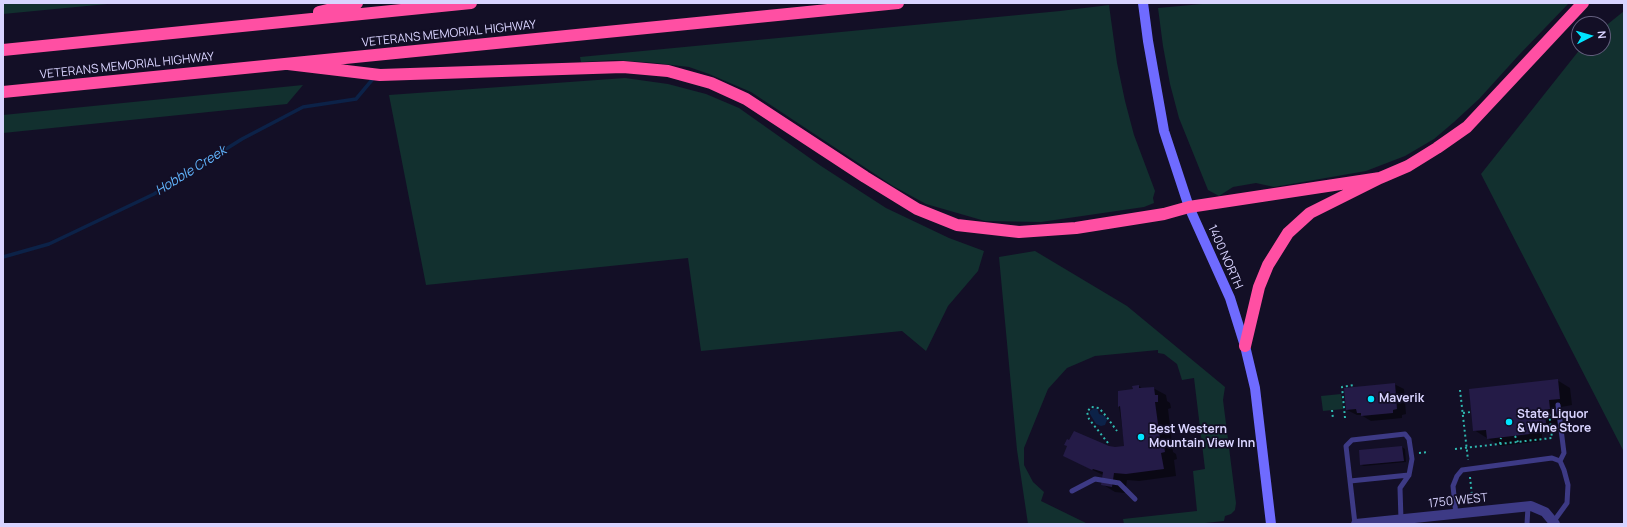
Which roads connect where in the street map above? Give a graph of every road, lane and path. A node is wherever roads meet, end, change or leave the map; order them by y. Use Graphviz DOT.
graph roads {
  1 [pos="357,3"];
  2 [pos="471,3"];
  3 [pos="898,3"];
  4 [pos="1143,3"];
  5 [pos="1583,3"];
  6 [pos="269,23"];
  7 [pos="3,50"];
  8 [pos="288,64"];
  9 [pos="3,92"];
  10 [pos="1380,178"];
  11 [pos="1189,207"];
  12 [pos="1245,346"];
  13 [pos="1354,385"];
  14 [pos="1460,390"];
  15 [pos="1558,405"];
  16 [pos="1332,410"];
  17 [pos="1471,412"];
  18 [pos="1545,412"];
  19 [pos="1463,413"];
  20 [pos="1345,418"];
  21 [pos="1333,419"];
  22 [pos="1117,431"];
  23 [pos="1515,436"];
  24 [pos="1501,438"];
  25 [pos="1518,442"];
  26 [pos="1108,443"];
  27 [pos="1500,444"];
  28 [pos="1467,448"];
  29 [pos="1455,449"];
  30 [pos="1429,452"];
  31 [pos="1421,453"];
  32 [pos="1468,460"];
  33 [pos="1560,461"];
  34 [pos="1409,475"];
  35 [pos="1470,476"];
  36 [pos="1350,481"];
  37 [pos="1072,491"];
  38 [pos="1472,496"];
  39 [pos="1135,500"];
  40 [pos="1528,507"];
  41 [pos="1456,515"];
  42 [pos="1401,522"];
  43 [pos="1554,523"];
  44 [pos="1271,524"];
  45 [pos="1355,524"];
  46 [pos="1526,524"];
  1 -- 6 [label="highway"];
  2 -- 6 [label="highway"];
  3 -- 8 [label="highway, VETERANS MEMORIAL HIGHWAY"];
  4 -- 11 [label="main road, 1400 NORTH"];
  5 -- 10 [label="highway"];
  6 -- 7 [label="highway"];
  8 -- 9 [label="highway, VETERANS MEMORIAL HIGHWAY"];
  8 -- 11 [label="highway"];
  10 -- 11 [label="highway"];
  10 -- 12 [label="highway"];
  11 -- 12 [label="main road, 1400 NORTH"];
  12 -- 44 [label="main road, 1400 NORTH"];
  13 -- 20 [label="path"];
  14 -- 19 [label="path"];
  15 -- 33 [label="lane"];
  16 -- 21 [label="path"];
  17 -- 19 [label="path"];
  18 -- 25 [label="path"];
  19 -- 28 [label="path"];
  22 -- 26 [label="path"];
  23 -- 25 [label="path"];
  24 -- 27 [label="path"];
  25 -- 27 [label="path"];
  27 -- 28 [label="path"];
  28 -- 29 [label="path"];
  28 -- 32 [label="path"];
  30 -- 31 [label="path"];
  33 -- 41 [label="lane"];
  33 -- 43 [label="lane"];
  34 -- 36 [label="lane"];
  34 -- 36 [label="lane"];
  34 -- 42 [label="lane"];
  35 -- 38 [label="path"];
  36 -- 45 [label="lane"];
  37 -- 39 [label="lane"];
  40 -- 41 [label="street, 1750 WEST"];
  40 -- 43 [label="street, 1750 WEST"];
  40 -- 46 [label="lane"];
  41 -- 42 [label="street, 1750 WEST"];
  42 -- 45 [label="street, 1750 WEST"];
}
